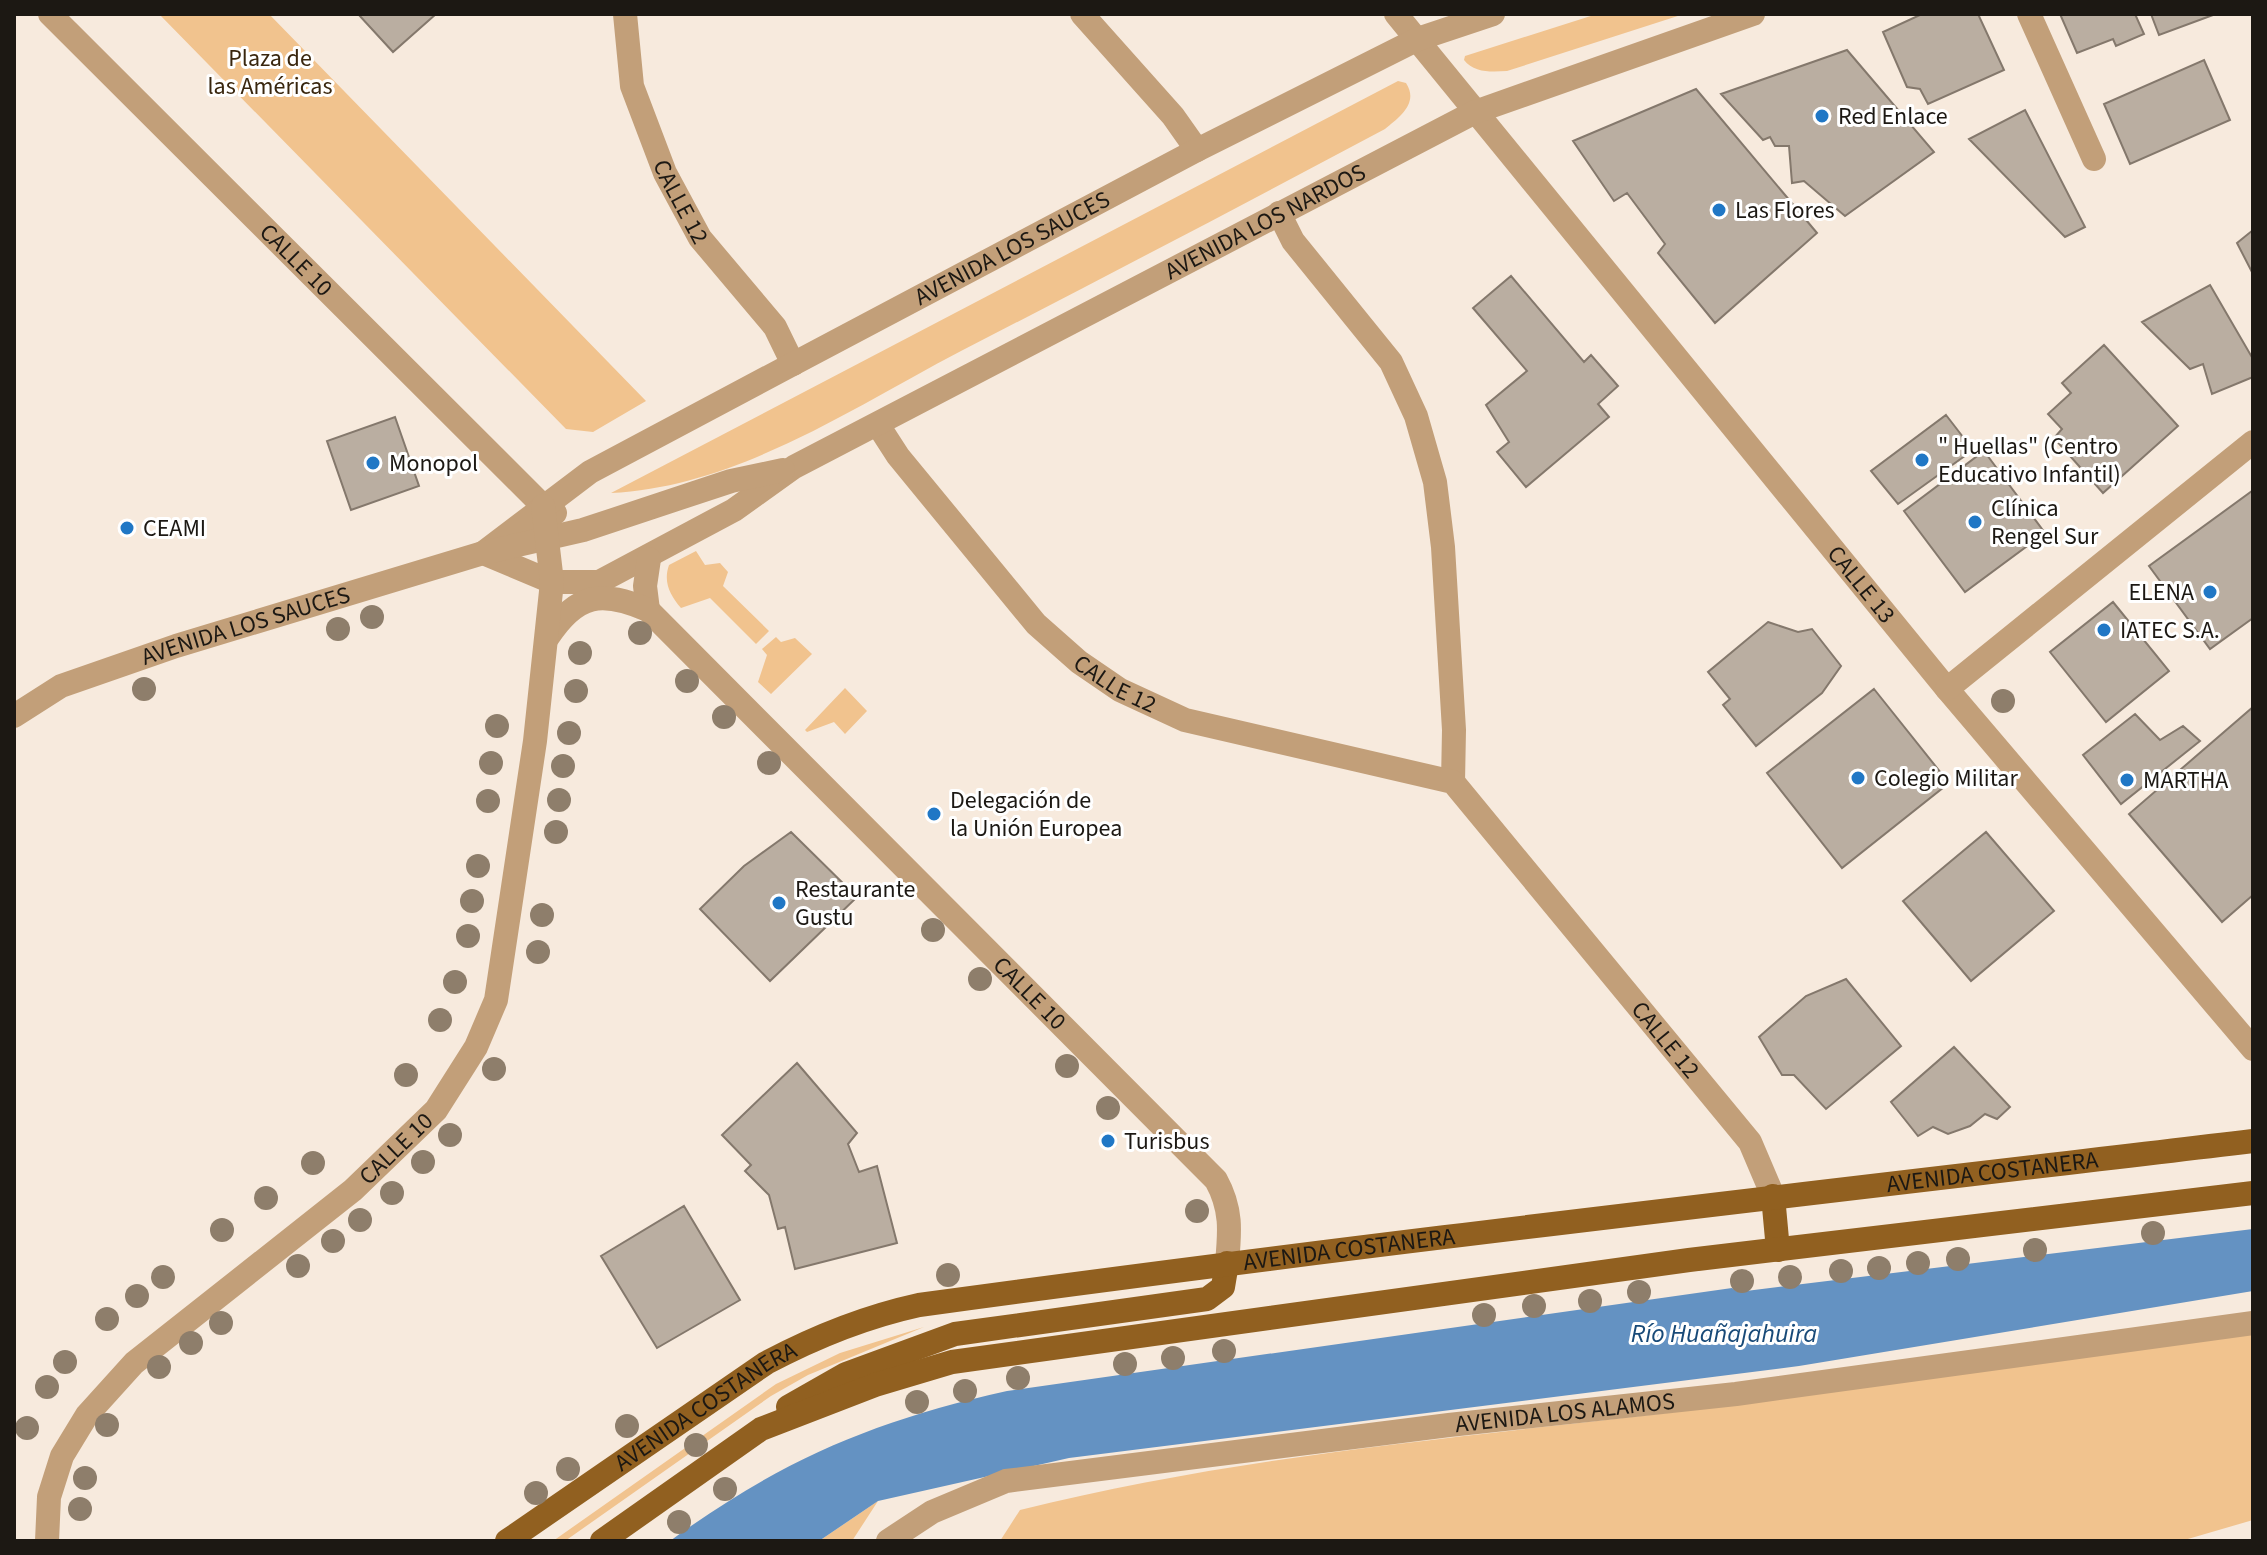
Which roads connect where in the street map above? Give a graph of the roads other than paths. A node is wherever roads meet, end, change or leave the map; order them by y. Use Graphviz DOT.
graph roads {
  1 [pos="50,14"];
  2 [pos="625,14"];
  3 [pos="1082,14"];
  4 [pos="1396,14"];
  5 [pos="1493,14"];
  6 [pos="1753,14"];
  7 [pos="2029,14"];
  8 [pos="1418,39"];
  9 [pos="1475,112"];
  10 [pos="1197,150"];
  11 [pos="2094,159"];
  12 [pos="1279,213"];
  13 [pos="793,364"];
  14 [pos="878,425"];
  15 [pos="2253,442"];
  16 [pos="794,467"];
  17 [pos="543,506"];
  18 [pos="583,530"];
  19 [pos="547,539"];
  20 [pos="483,553"];
  21 [pos="649,559"];
  22 [pos="552,582"];
  23 [pos="648,610"];
  24 [pos="546,639"];
  25 [pos="1947,689"];
  26 [pos="14,716"];
  27 [pos="1453,782"];
  28 [pos="2253,1049"];
  29 [pos="2253,1141"];
  30 [pos="2253,1193"];
  31 [pos="1773,1196"];
  32 [pos="1778,1250"];
  33 [pos="1227,1263"];
  34 [pos="2253,1323"];
  35 [pos="761,1429"];
  36 [pos="47,1541"];
  37 [pos="507,1541"];
  38 [pos="602,1541"];
  39 [pos="888,1541"];
  1 -- 17 [label="street, CALLE 10"];
  2 -- 13 [label="street, CALLE 12"];
  3 -- 10 [label="street"];
  4 -- 8 [label="street"];
  5 -- 8 [label="street, AVENIDA LOS SAUCES"];
  6 -- 9 [label="street, AVENIDA LOS NARDOS"];
  7 -- 11 [label="street"];
  8 -- 9 [label="street, CALLE 13"];
  8 -- 10 [label="street, AVENIDA LOS SAUCES"];
  9 -- 12 [label="street, AVENIDA LOS NARDOS"];
  9 -- 25 [label="street, CALLE 13"];
  10 -- 13 [label="street, AVENIDA LOS SAUCES"];
  12 -- 14 [label="street, AVENIDA LOS NARDOS"];
  12 -- 27 [label="street"];
  13 -- 17 [label="street, AVENIDA LOS SAUCES"];
  14 -- 16 [label="street, AVENIDA LOS NARDOS"];
  14 -- 27 [label="street, CALLE 12"];
  15 -- 25 [label="street"];
  16 -- 18 [label="street, AVENIDA LOS SAUCES"];
  16 -- 21 [label="street"];
  17 -- 18 [label="street, CALLE 10"];
  17 -- 19 [label="street, CALLE 10"];
  17 -- 20 [label="street, AVENIDA LOS SAUCES"];
  18 -- 19 [label="street, AVENIDA LOS SAUCES"];
  19 -- 20 [label="street, AVENIDA LOS SAUCES"];
  19 -- 22 [label="street, CALLE 10"];
  20 -- 22 [label="street"];
  20 -- 26 [label="street, AVENIDA LOS SAUCES"];
  21 -- 22 [label="street"];
  21 -- 23 [label="street"];
  22 -- 24 [label="street, CALLE 10"];
  23 -- 24 [label="street"];
  23 -- 33 [label="street, CALLE 10"];
  24 -- 36 [label="street, CALLE 10"];
  25 -- 28 [label="street, CALLE 13"];
  27 -- 31 [label="street, CALLE 12"];
  29 -- 31 [label="main road, AVENIDA COSTANERA"];
  30 -- 32 [label="main road, AVENIDA COSTANERA"];
  31 -- 32 [label="main road"];
  31 -- 33 [label="main road, AVENIDA COSTANERA"];
  32 -- 35 [label="main road, AVENIDA COSTANERA"];
  33 -- 35 [label="main road"];
  33 -- 37 [label="main road, AVENIDA COSTANERA"];
  34 -- 39 [label="street, AVENIDA LOS ALAMOS"];
  35 -- 38 [label="main road, AVENIDA COSTANERA"];
}
